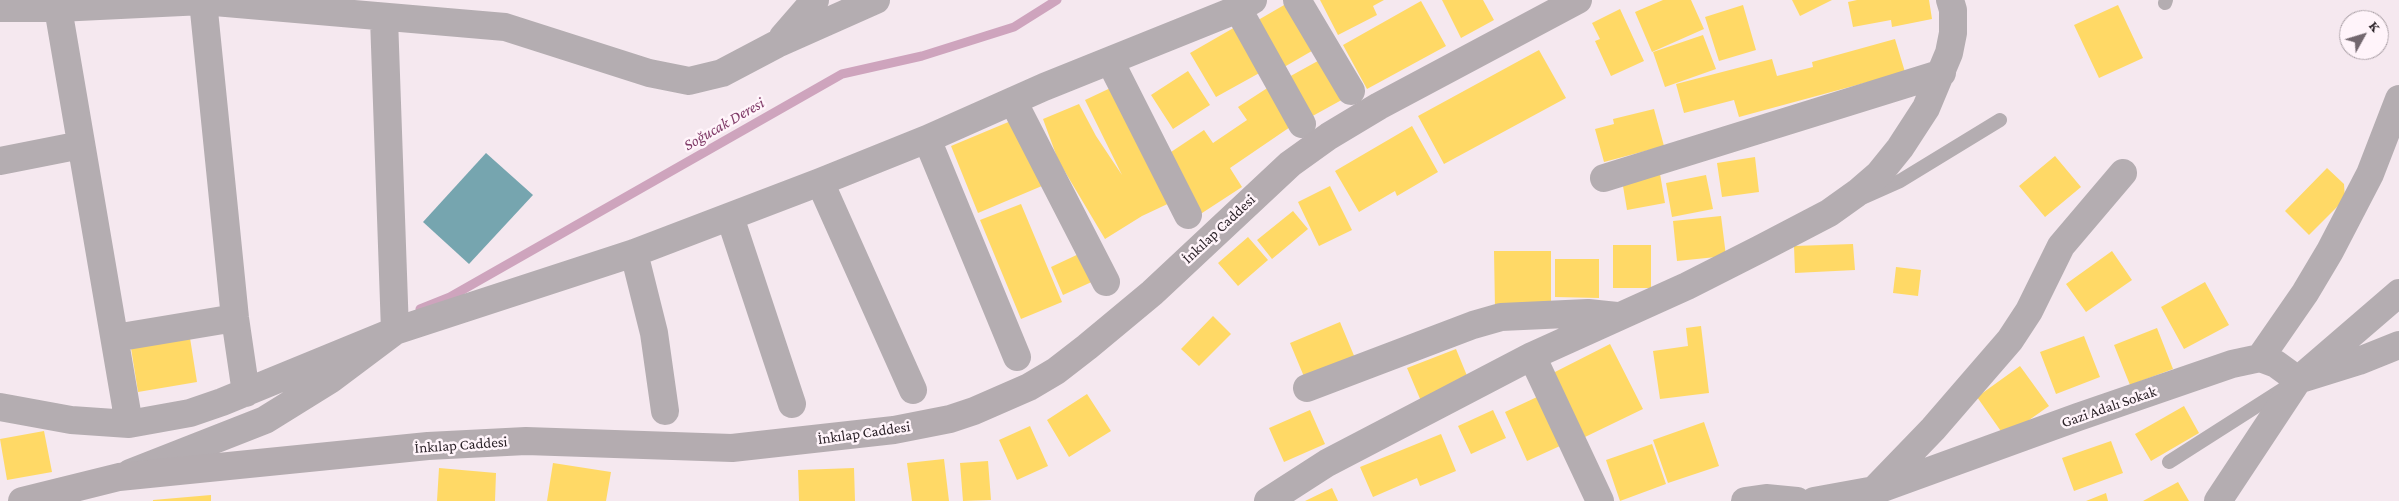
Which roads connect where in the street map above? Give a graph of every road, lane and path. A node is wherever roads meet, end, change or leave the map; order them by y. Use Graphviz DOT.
graph roads {
  1 [pos="815,0"];
  2 [pos="876,0"];
  3 [pos="1297,0"];
  4 [pos="1578,0"];
  5 [pos="1950,0"];
  6 [pos="203,1"];
  7 [pos="1246,4"];
  8 [pos="0,8"];
  9 [pos="58,8"];
  10 [pos="384,18"];
  11 [pos="777,44"];
  12 [pos="1110,61"];
  13 [pos="1942,73"];
  14 [pos="1350,90"];
  15 [pos="2399,99"];
  16 [pos="1013,101"];
  17 [pos="2000,120"];
  18 [pos="1302,124"];
  19 [pos="928,139"];
  20 [pos="81,145"];
  21 [pos="0,161"];
  22 [pos="2122,173"];
  23 [pos="1604,178"];
  24 [pos="820,182"];
  25 [pos="1846,201"];
  26 [pos="1188,216"];
  27 [pos="730,217"];
  28 [pos="634,253"];
  29 [pos="1106,282"];
  30 [pos="2399,293"];
  31 [pos="1621,316"];
  32 [pos="235,318"];
  33 [pos="396,330"];
  34 [pos="115,338"];
  35 [pos="2399,345"];
  36 [pos="1532,356"];
  37 [pos="1018,357"];
  38 [pos="2260,358"];
  39 [pos="2298,380"];
  40 [pos="1307,388"];
  41 [pos="913,390"];
  42 [pos="246,393"];
  43 [pos="792,404"];
  44 [pos="0,407"];
  45 [pos="665,411"];
  46 [pos="129,424"];
  47 [pos="2170,462"];
  48 [pos="119,477"];
  49 [pos="1874,490"];
  50 [pos="22,501"];
  51 [pos="1268,501"];
  52 [pos="1600,501"];
  53 [pos="1745,501"];
  54 [pos="1797,501"];
  55 [pos="1814,501"];
  56 [pos="2218,501"];
  1 -- 11 [label="street"];
  2 -- 11 [label="street"];
  3 -- 14 [label="street"];
  4 -- 48 [label="street, İnkılap Caddesi"];
  5 -- 13 [label="street"];
  6 -- 9 [label="street"];
  6 -- 10 [label="street"];
  6 -- 32 [label="street"];
  7 -- 12 [label="street"];
  7 -- 18 [label="street"];
  8 -- 9 [label="street"];
  9 -- 20 [label="street"];
  10 -- 11 [label="street"];
  10 -- 33 [label="street"];
  12 -- 16 [label="street"];
  12 -- 26 [label="street"];
  13 -- 23 [label="street"];
  13 -- 25 [label="street"];
  15 -- 38 [label="street"];
  16 -- 19 [label="street"];
  16 -- 29 [label="street"];
  17 -- 25 [label="lane"];
  19 -- 24 [label="street"];
  19 -- 37 [label="street"];
  20 -- 21 [label="street"];
  20 -- 34 [label="street"];
  22 -- 49 [label="street"];
  24 -- 27 [label="street"];
  24 -- 41 [label="street"];
  25 -- 31 [label="street"];
  27 -- 28 [label="street"];
  27 -- 43 [label="street"];
  28 -- 33 [label="street"];
  28 -- 45 [label="street"];
  30 -- 39 [label="street"];
  31 -- 36 [label="street"];
  31 -- 40 [label="street"];
  32 -- 34 [label="street"];
  32 -- 42 [label="street"];
  33 -- 42 [label="street"];
  33 -- 48 [label="street"];
  34 -- 46 [label="street"];
  35 -- 39 [label="street"];
  36 -- 51 [label="street"];
  36 -- 52 [label="street"];
  38 -- 39 [label="street"];
  38 -- 49 [label="street, Gazi Adalı Sokak"];
  39 -- 47 [label="lane"];
  39 -- 56 [label="street"];
  42 -- 46 [label="street"];
  44 -- 46 [label="street"];
  48 -- 50 [label="street, İnkılap Caddesi"];
  49 -- 55 [label="street, Gazi Adalı Sokak"];
  53 -- 54 [label="street"];
}
